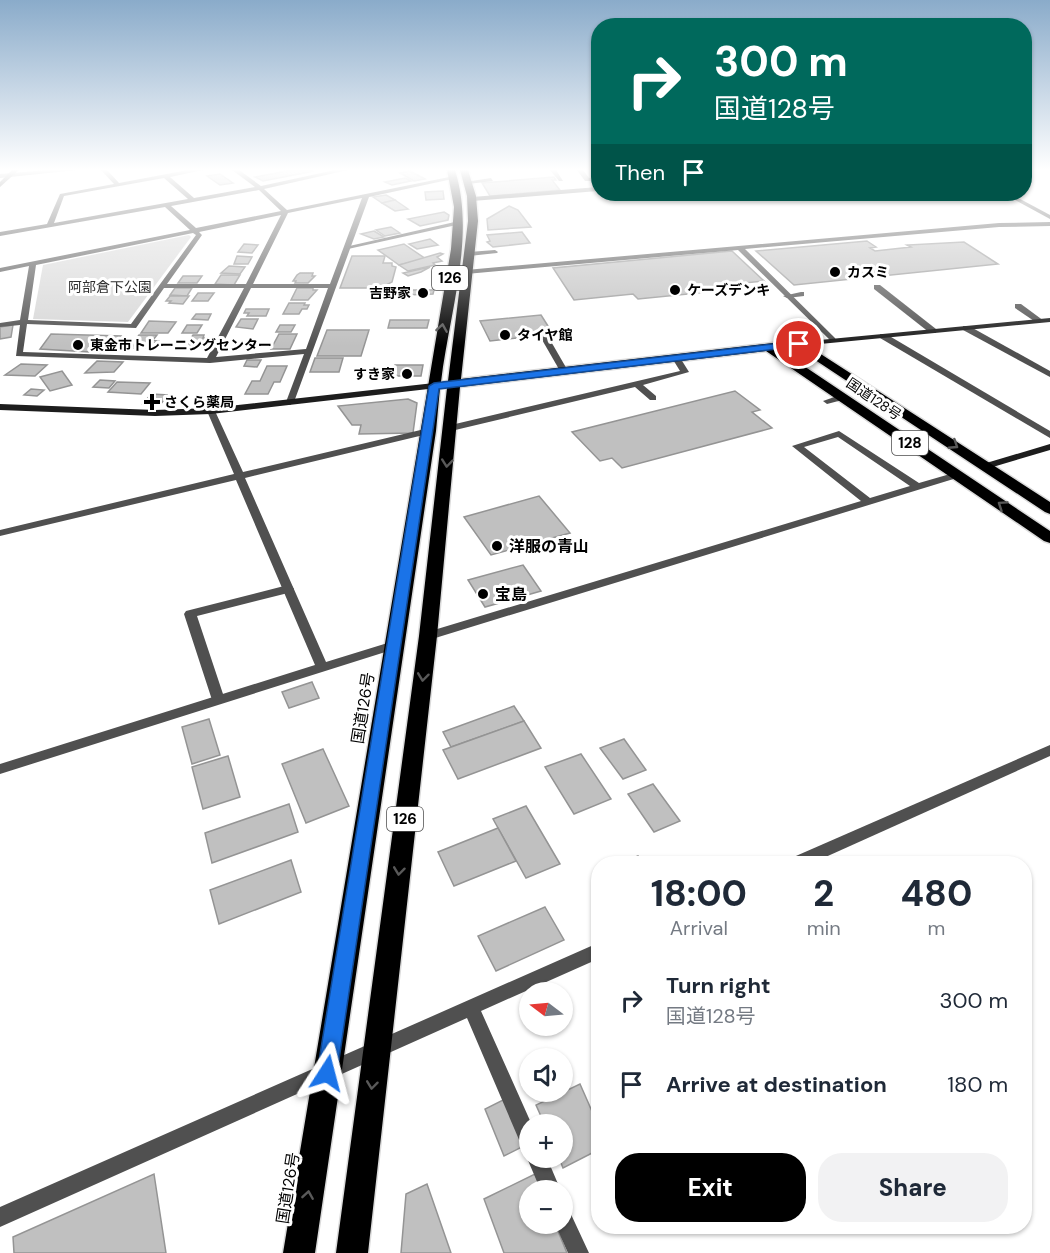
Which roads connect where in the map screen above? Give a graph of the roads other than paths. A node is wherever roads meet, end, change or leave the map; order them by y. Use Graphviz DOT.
graph roads {
  1 [pos="31,228"];
  2 [pos="191,228"];
  3 [pos="206,228"];
  4 [pos="278,228"];
  5 [pos="355,228"];
  6 [pos="434,228"];
  7 [pos="459,228"];
  8 [pos="473,228"];
  9 [pos="960,228"];
  10 [pos="194,231"];
  11 [pos="0,234"];
  12 [pos="348,247"];
  13 [pos="740,248"];
  14 [pos="495,252"];
  15 [pos="469,254"];
  16 [pos="33,262"];
  17 [pos="0,270"];
  18 [pos="466,272"];
  19 [pos="162,286"];
  20 [pos="249,286"];
  21 [pos="334,286"];
  22 [pos="878,287"];
  23 [pos="801,294"];
  24 [pos="787,296"];
  25 [pos="1018,306"];
  26 [pos="1050,320"];
  27 [pos="1040,321"];
  28 [pos="24,322"];
  29 [pos="0,325"];
  30 [pos="966,328"];
  31 [pos="933,331"];
  32 [pos="883,336"];
  33 [pos="545,338"];
  34 [pos="832,340"];
  35 [pos="799,344"];
  36 [pos="769,348"];
  37 [pos="309,351"];
  38 [pos="676,358"];
  39 [pos="210,361"];
  40 [pos="564,371"];
  41 [pos="1050,374"];
  42 [pos="637,384"];
  43 [pos="445,385"];
  44 [pos="843,397"];
  45 [pos="653,398"];
  46 [pos="827,401"];
  47 [pos="290,402"];
  48 [pos="0,406"];
  49 [pos="211,411"];
  50 [pos="440,430"];
  51 [pos="1050,435"];
  52 [pos="1050,447"];
  53 [pos="986,466"];
  54 [pos="957,475"];
  55 [pos="239,477"];
  56 [pos="918,487"];
  57 [pos="868,502"];
  58 [pos="1050,509"];
  59 [pos="0,532"];
  60 [pos="1050,538"];
  61 [pos="288,589"];
  62 [pos="428,636"];
  63 [pos="394,645"];
  64 [pos="322,667"];
  65 [pos="218,700"];
  66 [pos="1050,750"];
  67 [pos="0,769"];
  68 [pos="812,856"];
  69 [pos="591,954"];
  70 [pos="471,1008"];
  71 [pos="376,1051"];
  72 [pos="327,1073"];
  73 [pos="519,1117"];
  74 [pos="0,1217"];
  75 [pos="570,1234"];
  76 [pos="299,1253"];
  77 [pos="352,1253"];
  78 [pos="579,1253"];
  1 -- 11 [label="street"];
  2 -- 10 [label="street"];
  3 -- 10 [label="street"];
  4 -- 20 [label="street"];
  5 -- 12 [label="street"];
  6 -- 12 [label="street"];
  43 -- 7 [label="highway, 国道126号 / 126, one-way"];
  8 -- 15 [label="highway, 国道126号 / 126"];
  9 -- 13 [label="street"];
  10 -- 16 [label="street"];
  10 -- 19 [label="street"];
  12 -- 21 [label="street"];
  13 -- 18 [label="street"];
  13 -- 24 [label="street"];
  14 -- 15 [label="street"];
  15 -- 18 [label="highway, 国道126号 / 126"];
  16 -- 17 [label="street"];
  16 -- 28 [label="street"];
  18 -- 43 [label="highway, 国道126号 / 126"];
  19 -- 20 [label="street"];
  19 -- 28 [label="street"];
  20 -- 21 [label="street"];
  20 -- 39 [label="street"];
  21 -- 37 [label="street"];
  22 -- 31 [label="street"];
  23 -- 24 [label="street"];
  24 -- 34 [label="street"];
  25 -- 27 [label="street"];
  26 -- 27 [label="street"];
  27 -- 30 [label="street"];
  28 -- 29 [label="street"];
  28 -- 39 [label="street"];
  30 -- 31 [label="street"];
  30 -- 41 [label="street"];
  31 -- 32 [label="street"];
  32 -- 34 [label="street"];
  32 -- 51 [label="street"];
  33 -- 40 [label="street"];
  34 -- 35 [label="street"];
  35 -- 36 [label="highway"];
  35 -- 53 [label="highway, 国道128号 / 128, one-way"];
  36 -- 38 [label="highway"];
  36 -- 44 [label="highway, 国道128号 / 128"];
  37 -- 39 [label="street"];
  37 -- 47 [label="street"];
  38 -- 40 [label="highway"];
  38 -- 42 [label="street"];
  40 -- 43 [label="highway"];
  42 -- 45 [label="street"];
  42 -- 50 [label="street"];
  43 -- 47 [label="street"];
  43 -- 50 [label="highway, 国道126号 / 126"];
  44 -- 46 [label="street"];
  44 -- 54 [label="highway, 国道128号 / 128"];
  47 -- 49 [label="street"];
  48 -- 49 [label="street"];
  49 -- 55 [label="street"];
  50 -- 55 [label="street"];
  50 -- 62 [label="highway, 国道126号 / 126, one-way"];
  50 -- 63 [label="highway, 国道126号 / 126"];
  52 -- 53 [label="street"];
  53 -- 54 [label="highway"];
  53 -- 58 [label="highway, 国道128号 / 128"];
  54 -- 56 [label="street"];
  60 -- 54 [label="highway, 国道128号 / 128, one-way"];
  55 -- 59 [label="street"];
  55 -- 61 [label="street"];
  56 -- 57 [label="street"];
  56 -- 57 [label="street"];
  57 -- 62 [label="street"];
  61 -- 64 [label="street"];
  61 -- 65 [label="street"];
  62 -- 71 [label="highway, 国道126号 / 126, one-way"];
  63 -- 64 [label="street"];
  63 -- 72 [label="highway, 国道126号 / 126"];
  64 -- 65 [label="street"];
  65 -- 67 [label="street"];
  66 -- 68 [label="street"];
  69 -- 70 [label="street"];
  70 -- 71 [label="street"];
  70 -- 73 [label="street"];
  71 -- 72 [label="street"];
  71 -- 77 [label="highway, 国道126号 / 126, one-way"];
  72 -- 74 [label="street"];
  76 -- 72 [label="highway, 国道126号 / 126, one-way"];
  75 -- 78 [label="street"];
}
